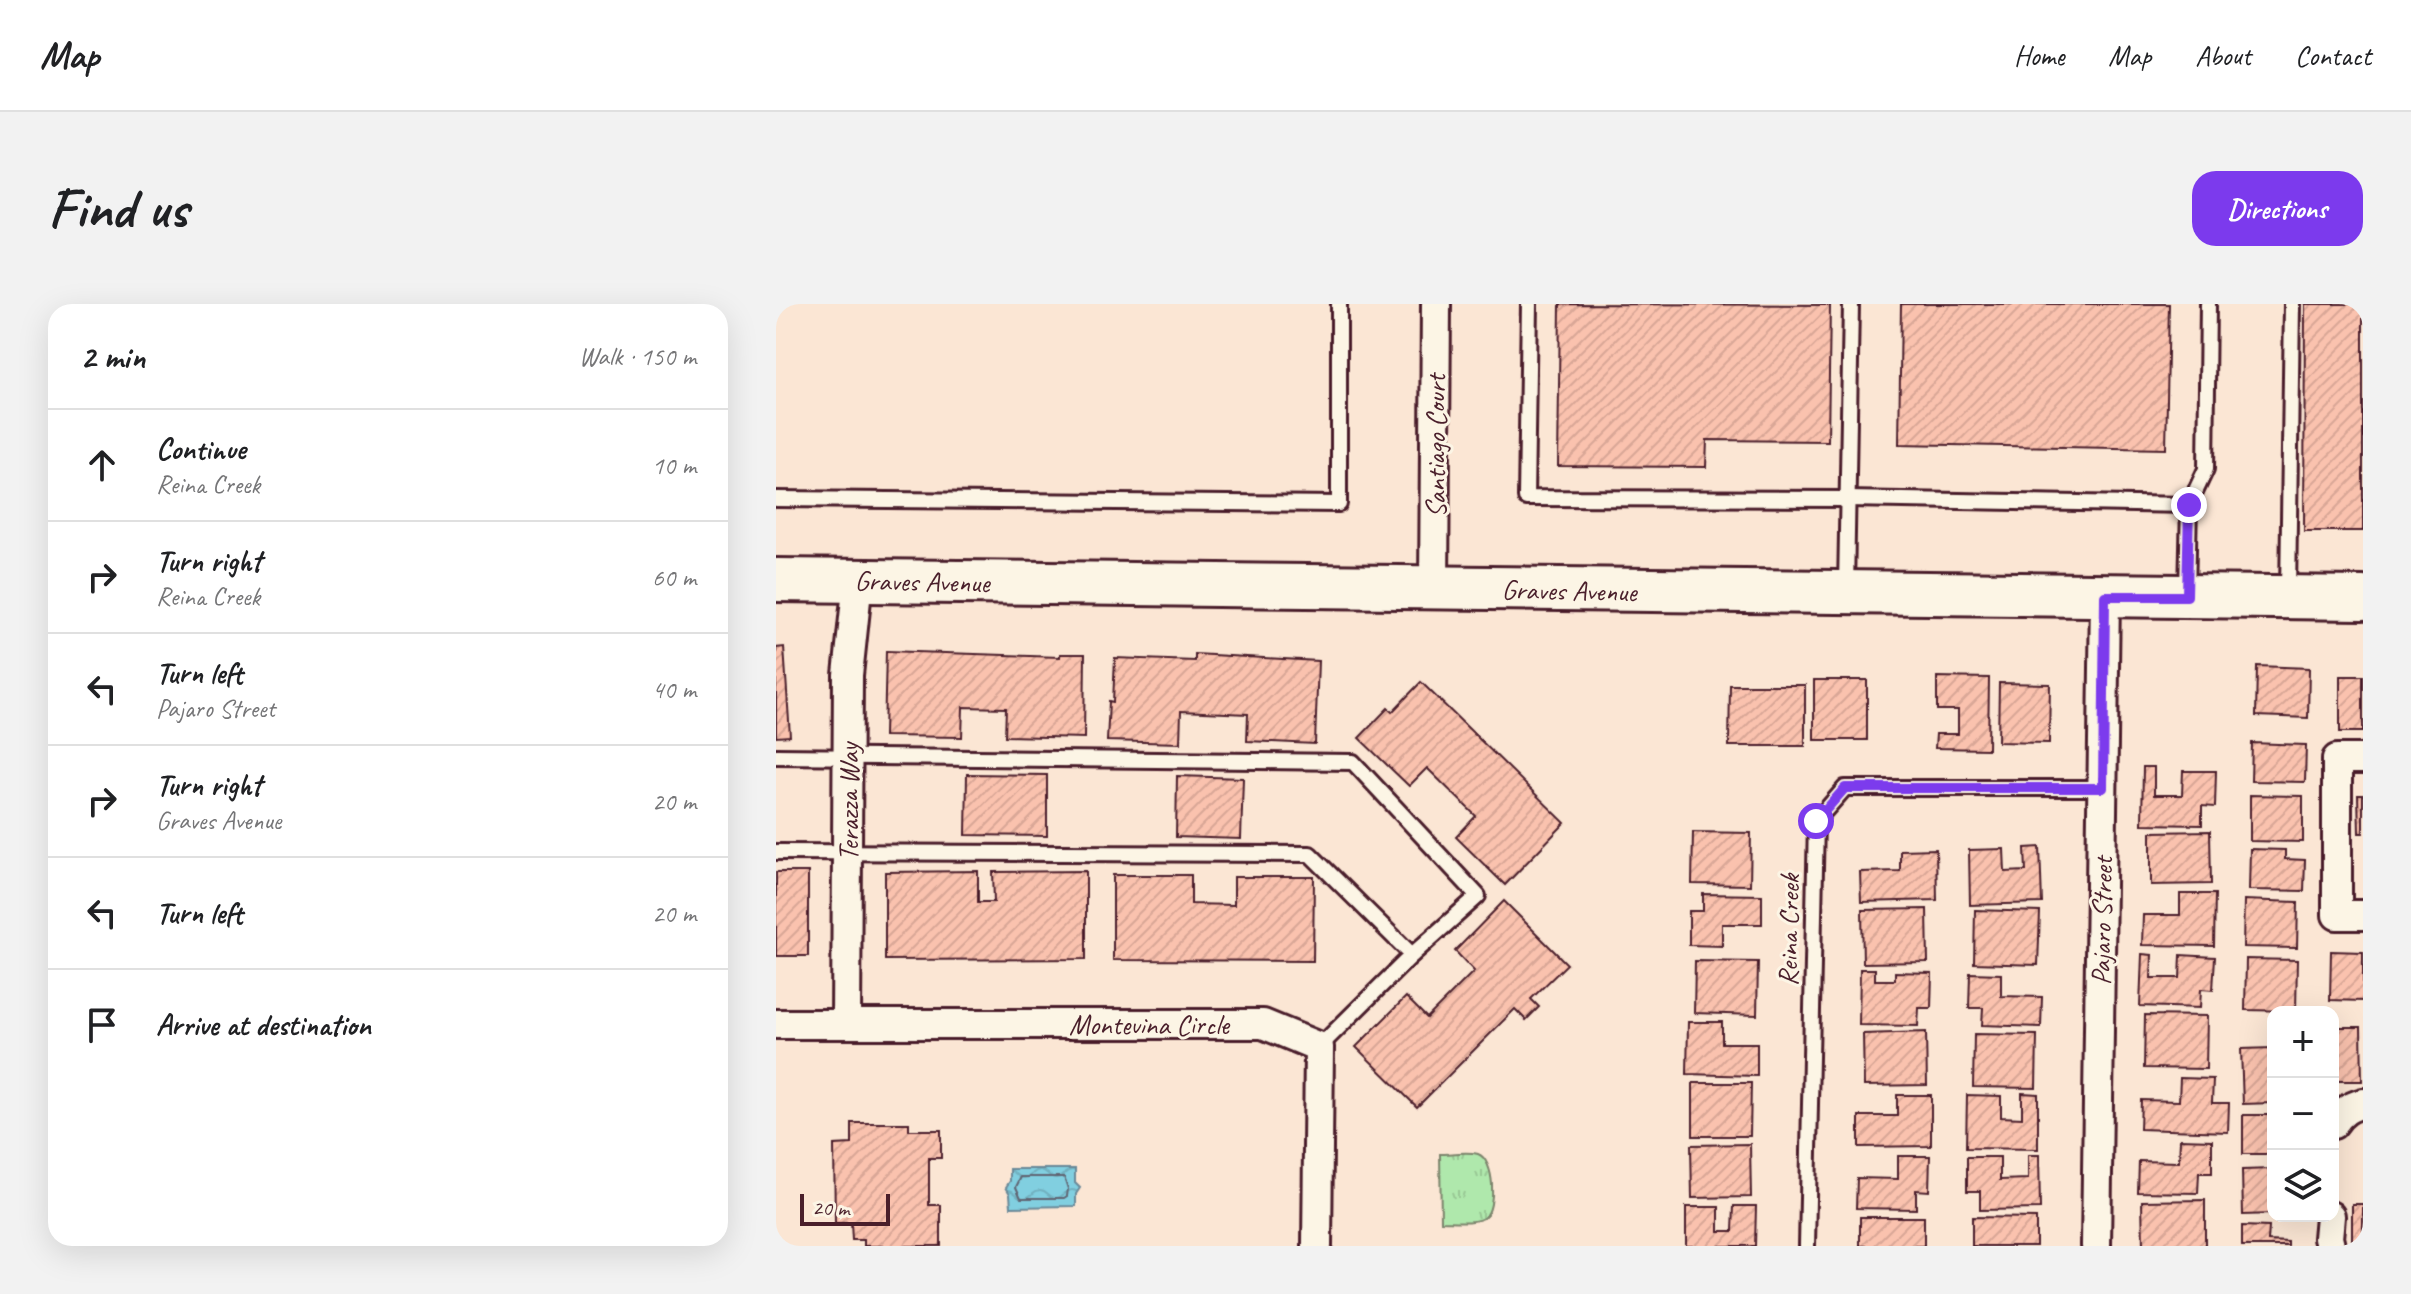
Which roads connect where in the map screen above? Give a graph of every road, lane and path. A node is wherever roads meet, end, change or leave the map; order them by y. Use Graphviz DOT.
graph roads {
  1 [pos="1339,304"];
  2 [pos="1436,304"];
  3 [pos="1529,304"];
  4 [pos="1851,304"];
  5 [pos="2208,304"];
  6 [pos="2292,304"];
  7 [pos="776,499"];
  8 [pos="1847,499"];
  9 [pos="2189,505"];
  10 [pos="776,580"];
  11 [pos="858,580"];
  12 [pos="1434,587"];
  13 [pos="1845,593"];
  14 [pos="2105,596"];
  15 [pos="2187,596"];
  16 [pos="2288,597"];
  17 [pos="2363,598"];
  18 [pos="776,756"];
  19 [pos="848,756"];
  20 [pos="2363,759"];
  21 [pos="2103,788"];
  22 [pos="776,852"];
  23 [pos="847,852"];
  24 [pos="2363,915"];
  25 [pos="1412,955"];
  26 [pos="776,1024"];
  27 [pos="846,1024"];
  28 [pos="1319,1047"];
  29 [pos="2363,1103"];
  30 [pos="2339,1115"];
  31 [pos="2329,1222"];
  32 [pos="1317,1246"];
  33 [pos="1807,1246"];
  34 [pos="2096,1246"];
  35 [pos="2330,1246"];
  1 -- 7 [label="lane"];
  2 -- 12 [label="street, Santiago Court"];
  3 -- 8 [label="lane"];
  4 -- 8 [label="lane"];
  5 -- 9 [label="lane"];
  6 -- 16 [label="lane"];
  8 -- 9 [label="lane"];
  8 -- 13 [label="lane"];
  9 -- 15 [label="lane"];
  10 -- 11 [label="street, Graves Avenue"];
  11 -- 12 [label="street, Graves Avenue"];
  11 -- 19 [label="street, Terazza Way"];
  12 -- 13 [label="street, Graves Avenue"];
  13 -- 14 [label="street, Graves Avenue"];
  14 -- 15 [label="street, Graves Avenue"];
  14 -- 21 [label="street, Pajaro Street"];
  15 -- 16 [label="street, Graves Avenue"];
  16 -- 17 [label="street, Graves Avenue"];
  18 -- 19 [label="lane"];
  19 -- 23 [label="street, Terazza Way"];
  19 -- 25 [label="lane"];
  20 -- 24 [label="street"];
  21 -- 33 [label="lane, Reina Creek"];
  21 -- 34 [label="street, Pajaro Street"];
  22 -- 23 [label="lane"];
  23 -- 25 [label="lane"];
  23 -- 27 [label="street, Terazza Way"];
  25 -- 28 [label="lane"];
  26 -- 27 [label="street, Montevina Circle"];
  27 -- 28 [label="street, Montevina Circle"];
  28 -- 32 [label="street"];
  29 -- 30 [label="street"];
  31 -- 35 [label="street"];
}
